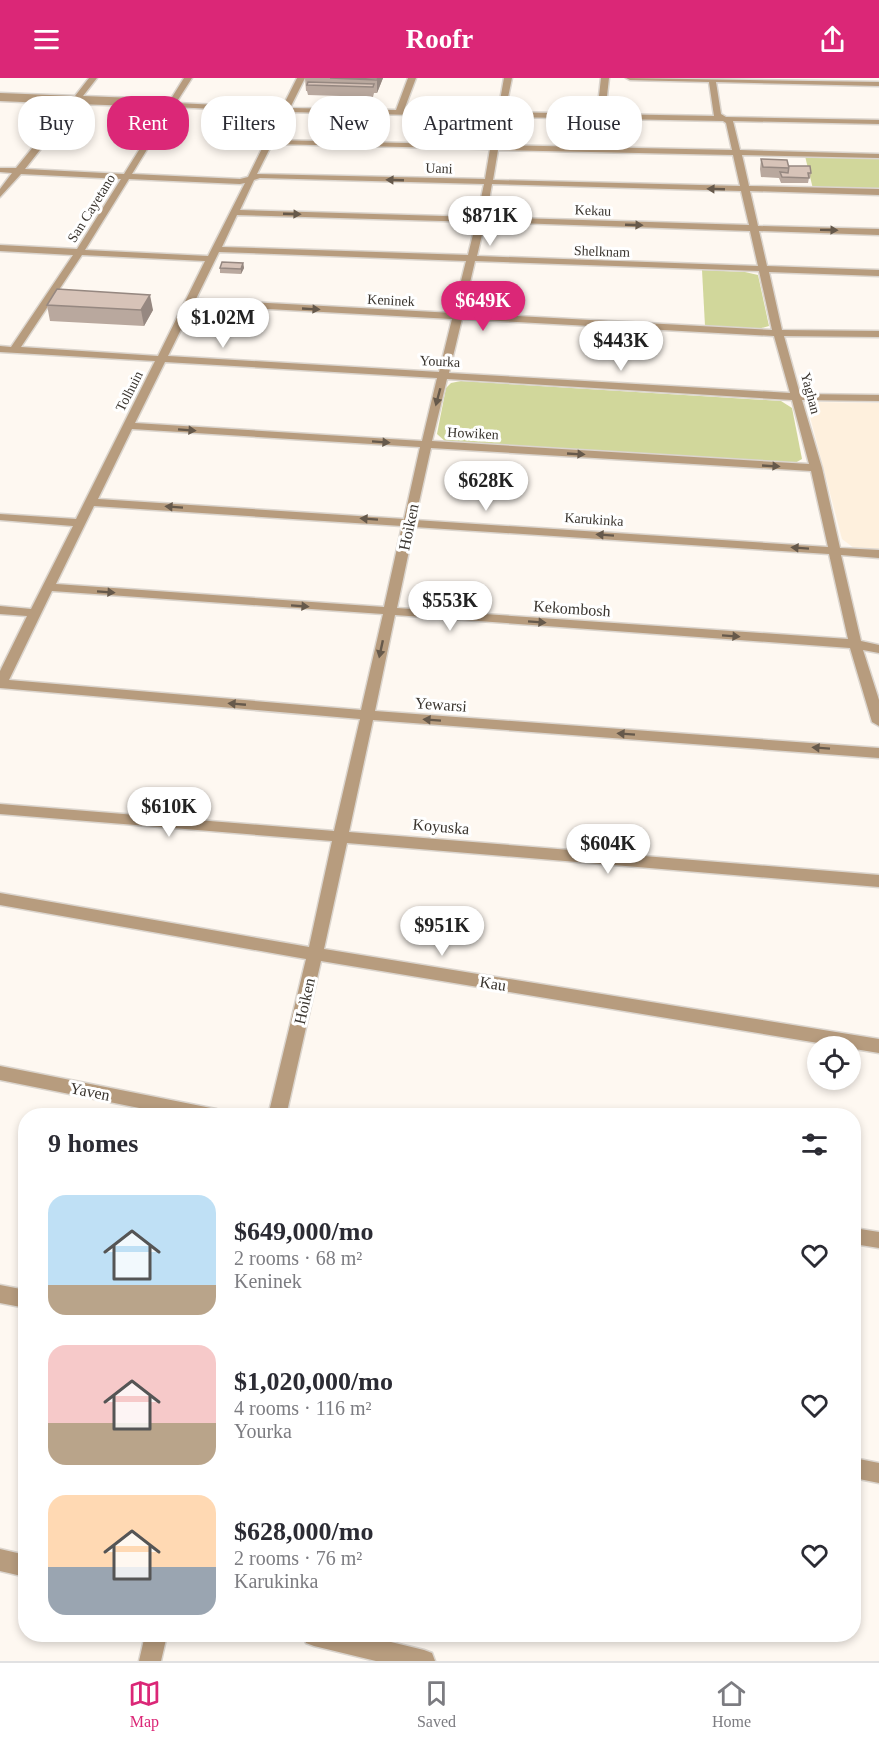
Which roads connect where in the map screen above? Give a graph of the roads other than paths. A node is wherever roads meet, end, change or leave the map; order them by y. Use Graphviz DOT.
graph roads {
  1 [pos="93,78"];
  2 [pos="188,78"];
  3 [pos="301,78"];
  4 [pos="412,78"];
  5 [pos="508,78"];
  6 [pos="605,78"];
  7 [pos="630,78"];
  8 [pos="712,80"];
  9 [pos="879,84"];
  10 [pos="77,96"];
  11 [pos="176,96"];
  12 [pos="292,96"];
  13 [pos="504,96"];
  14 [pos="603,96"];
  15 [pos="0,97"];
  16 [pos="18,98"];
  17 [pos="296,110"];
  18 [pos="399,112"];
  19 [pos="402,112"];
  20 [pos="642,117"];
  21 [pos="725,119"];
  22 [pos="879,122"];
  23 [pos="296,143"];
  24 [pos="402,146"];
  25 [pos="534,149"];
  26 [pos="35,150"];
  27 [pos="143,150"];
  28 [pos="265,150"];
  29 [pos="495,150"];
  30 [pos="737,153"];
  31 [pos="879,156"];
  32 [pos="0,170"];
  33 [pos="18,171"];
  34 [pos="127,176"];
  35 [pos="251,179"];
  36 [pos="488,182"];
  37 [pos="746,190"];
  38 [pos="879,192"];
  39 [pos="0,194"];
  40 [pos="233,212"];
  41 [pos="481,220"];
  42 [pos="755,229"];
  43 [pos="879,232"];
  44 [pos="0,248"];
  45 [pos="80,251"];
  46 [pos="213,254"];
  47 [pos="470,260"];
  48 [pos="763,270"];
  49 [pos="879,273"];
  50 [pos="190,302"];
  51 [pos="456,317"];
  52 [pos="778,333"];
  53 [pos="879,334"];
  54 [pos="0,349"];
  55 [pos="14,350"];
  56 [pos="162,360"];
  57 [pos="444,376"];
  58 [pos="798,397"];
  59 [pos="879,398"];
  60 [pos="128,426"];
  61 [pos="426,445"];
  62 [pos="816,468"];
  63 [pos="90,502"];
  64 [pos="0,517"];
  65 [pos="410,522"];
  66 [pos="79,523"];
  67 [pos="833,550"];
  68 [pos="879,554"];
  69 [pos="48,587"];
  70 [pos="0,610"];
  71 [pos="389,612"];
  72 [pos="35,613"];
  73 [pos="855,644"];
  74 [pos="879,649"];
  75 [pos="0,684"];
  76 [pos="367,715"];
  77 [pos="879,722"];
  78 [pos="879,753"];
  79 [pos="0,809"];
  80 [pos="340,836"];
  81 [pos="879,881"];
  82 [pos="0,899"];
  83 [pos="315,954"];
  84 [pos="879,1046"];
  85 [pos="0,1073"];
  86 [pos="176,1108"];
  87 [pos="279,1108"];
  88 [pos="861,1237"];
  89 [pos="879,1240"];
  90 [pos="0,1294"];
  91 [pos="18,1297"];
  92 [pos="861,1469"];
  93 [pos="879,1473"];
  94 [pos="0,1560"];
  95 [pos="18,1564"];
  96 [pos="154,1642"];
  97 [pos="344,1642"];
  98 [pos="150,1661"];
  99 [pos="424,1661"];
  1 -- 10 [label="street"];
  2 -- 11 [label="street, San Cayetano"];
  3 -- 12 [label="street, Tolhuin"];
  4 -- 18 [label="street"];
  5 -- 13 [label="street, Hoiken"];
  6 -- 14 [label="street"];
  7 -- 8 [label="street"];
  8 -- 9 [label="street"];
  8 -- 21 [label="street, Yaghan"];
  15 -- 16 [label="street"];
  17 -- 18 [label="street"];
  18 -- 19 [label="street"];
  20 -- 21 [label="street"];
  21 -- 22 [label="street"];
  21 -- 30 [label="street, Yaghan"];
  23 -- 24 [label="street"];
  25 -- 30 [label="street"];
  26 -- 33 [label="street"];
  27 -- 34 [label="street, San Cayetano"];
  28 -- 35 [label="street, Tolhuin"];
  29 -- 36 [label="street, Hoiken"];
  30 -- 31 [label="street"];
  30 -- 37 [label="street, Yaghan"];
  32 -- 33 [label="street, Uani"];
  33 -- 34 [label="street, Uani"];
  33 -- 39 [label="street"];
  34 -- 35 [label="street, Uani"];
  34 -- 45 [label="street, San Cayetano"];
  36 -- 35 [label="street, Uani, one-way"];
  35 -- 40 [label="street, Tolhuin"];
  37 -- 36 [label="street, Uani, one-way"];
  36 -- 41 [label="street, Hoiken"];
  37 -- 38 [label="street, Uani"];
  37 -- 42 [label="street, Yaghan"];
  40 -- 41 [label="street, Kekau, one-way"];
  40 -- 46 [label="street, Tolhuin"];
  41 -- 42 [label="street, Kekau, one-way"];
  41 -- 47 [label="street, Hoiken"];
  42 -- 43 [label="street, Kekau, one-way"];
  42 -- 48 [label="street, Yaghan"];
  44 -- 45 [label="street, Shelknam"];
  45 -- 46 [label="street, Shelknam"];
  45 -- 55 [label="street, San Cayetano"];
  46 -- 47 [label="street, Shelknam"];
  46 -- 50 [label="street, Tolhuin"];
  47 -- 48 [label="street, Shelknam"];
  47 -- 51 [label="street, Hoiken"];
  48 -- 49 [label="street, Shelknam"];
  48 -- 52 [label="street, Yaghan"];
  50 -- 51 [label="street, Keninek, one-way"];
  50 -- 56 [label="street, Tolhuin"];
  51 -- 52 [label="street, Keninek"];
  51 -- 57 [label="street, Hoiken"];
  52 -- 53 [label="street, Keninek"];
  52 -- 58 [label="street, Yaghan"];
  54 -- 55 [label="street, Yourka"];
  55 -- 56 [label="street, Yourka"];
  56 -- 57 [label="street, Yourka"];
  56 -- 60 [label="street, Tolhuin"];
  57 -- 58 [label="street, Yourka"];
  57 -- 61 [label="street, Hoiken, one-way"];
  58 -- 59 [label="street, Yourka"];
  58 -- 62 [label="street, Yaghan"];
  60 -- 61 [label="street, Howiken, one-way"];
  60 -- 63 [label="street, Tolhuin"];
  61 -- 62 [label="street, Howiken, one-way"];
  61 -- 65 [label="street, Hoiken"];
  62 -- 67 [label="street, Yaghan"];
  65 -- 63 [label="street, Karukinka, one-way"];
  63 -- 66 [label="street, Tolhuin"];
  64 -- 66 [label="street"];
  67 -- 65 [label="street, Karukinka, one-way"];
  65 -- 71 [label="street, Hoiken"];
  66 -- 69 [label="street, Tolhuin"];
  67 -- 68 [label="street, Karukinka"];
  67 -- 73 [label="street, Yaghan"];
  69 -- 71 [label="street, Kekombosh, one-way"];
  69 -- 72 [label="street, Tolhuin"];
  70 -- 72 [label="street"];
  71 -- 73 [label="street, Kekombosh, one-way"];
  71 -- 76 [label="street, Hoiken, one-way"];
  72 -- 75 [label="street, Tolhuin"];
  73 -- 74 [label="street, Kekombosh"];
  73 -- 77 [label="street, Yaghan"];
  76 -- 75 [label="street, Yewarsi, one-way"];
  78 -- 76 [label="street, Yewarsi, one-way"];
  76 -- 80 [label="street, Hoiken"];
  79 -- 80 [label="street, Koyuska"];
  80 -- 81 [label="street, Koyuska"];
  80 -- 83 [label="street, Hoiken"];
  82 -- 83 [label="street, Kau"];
  83 -- 84 [label="street, Kau"];
  83 -- 87 [label="street, Hoiken"];
  85 -- 86 [label="street, Yaven"];
  88 -- 89 [label="street"];
  90 -- 91 [label="street"];
  92 -- 93 [label="street"];
  94 -- 95 [label="street"];
  96 -- 98 [label="street"];
  97 -- 99 [label="street"];
}
